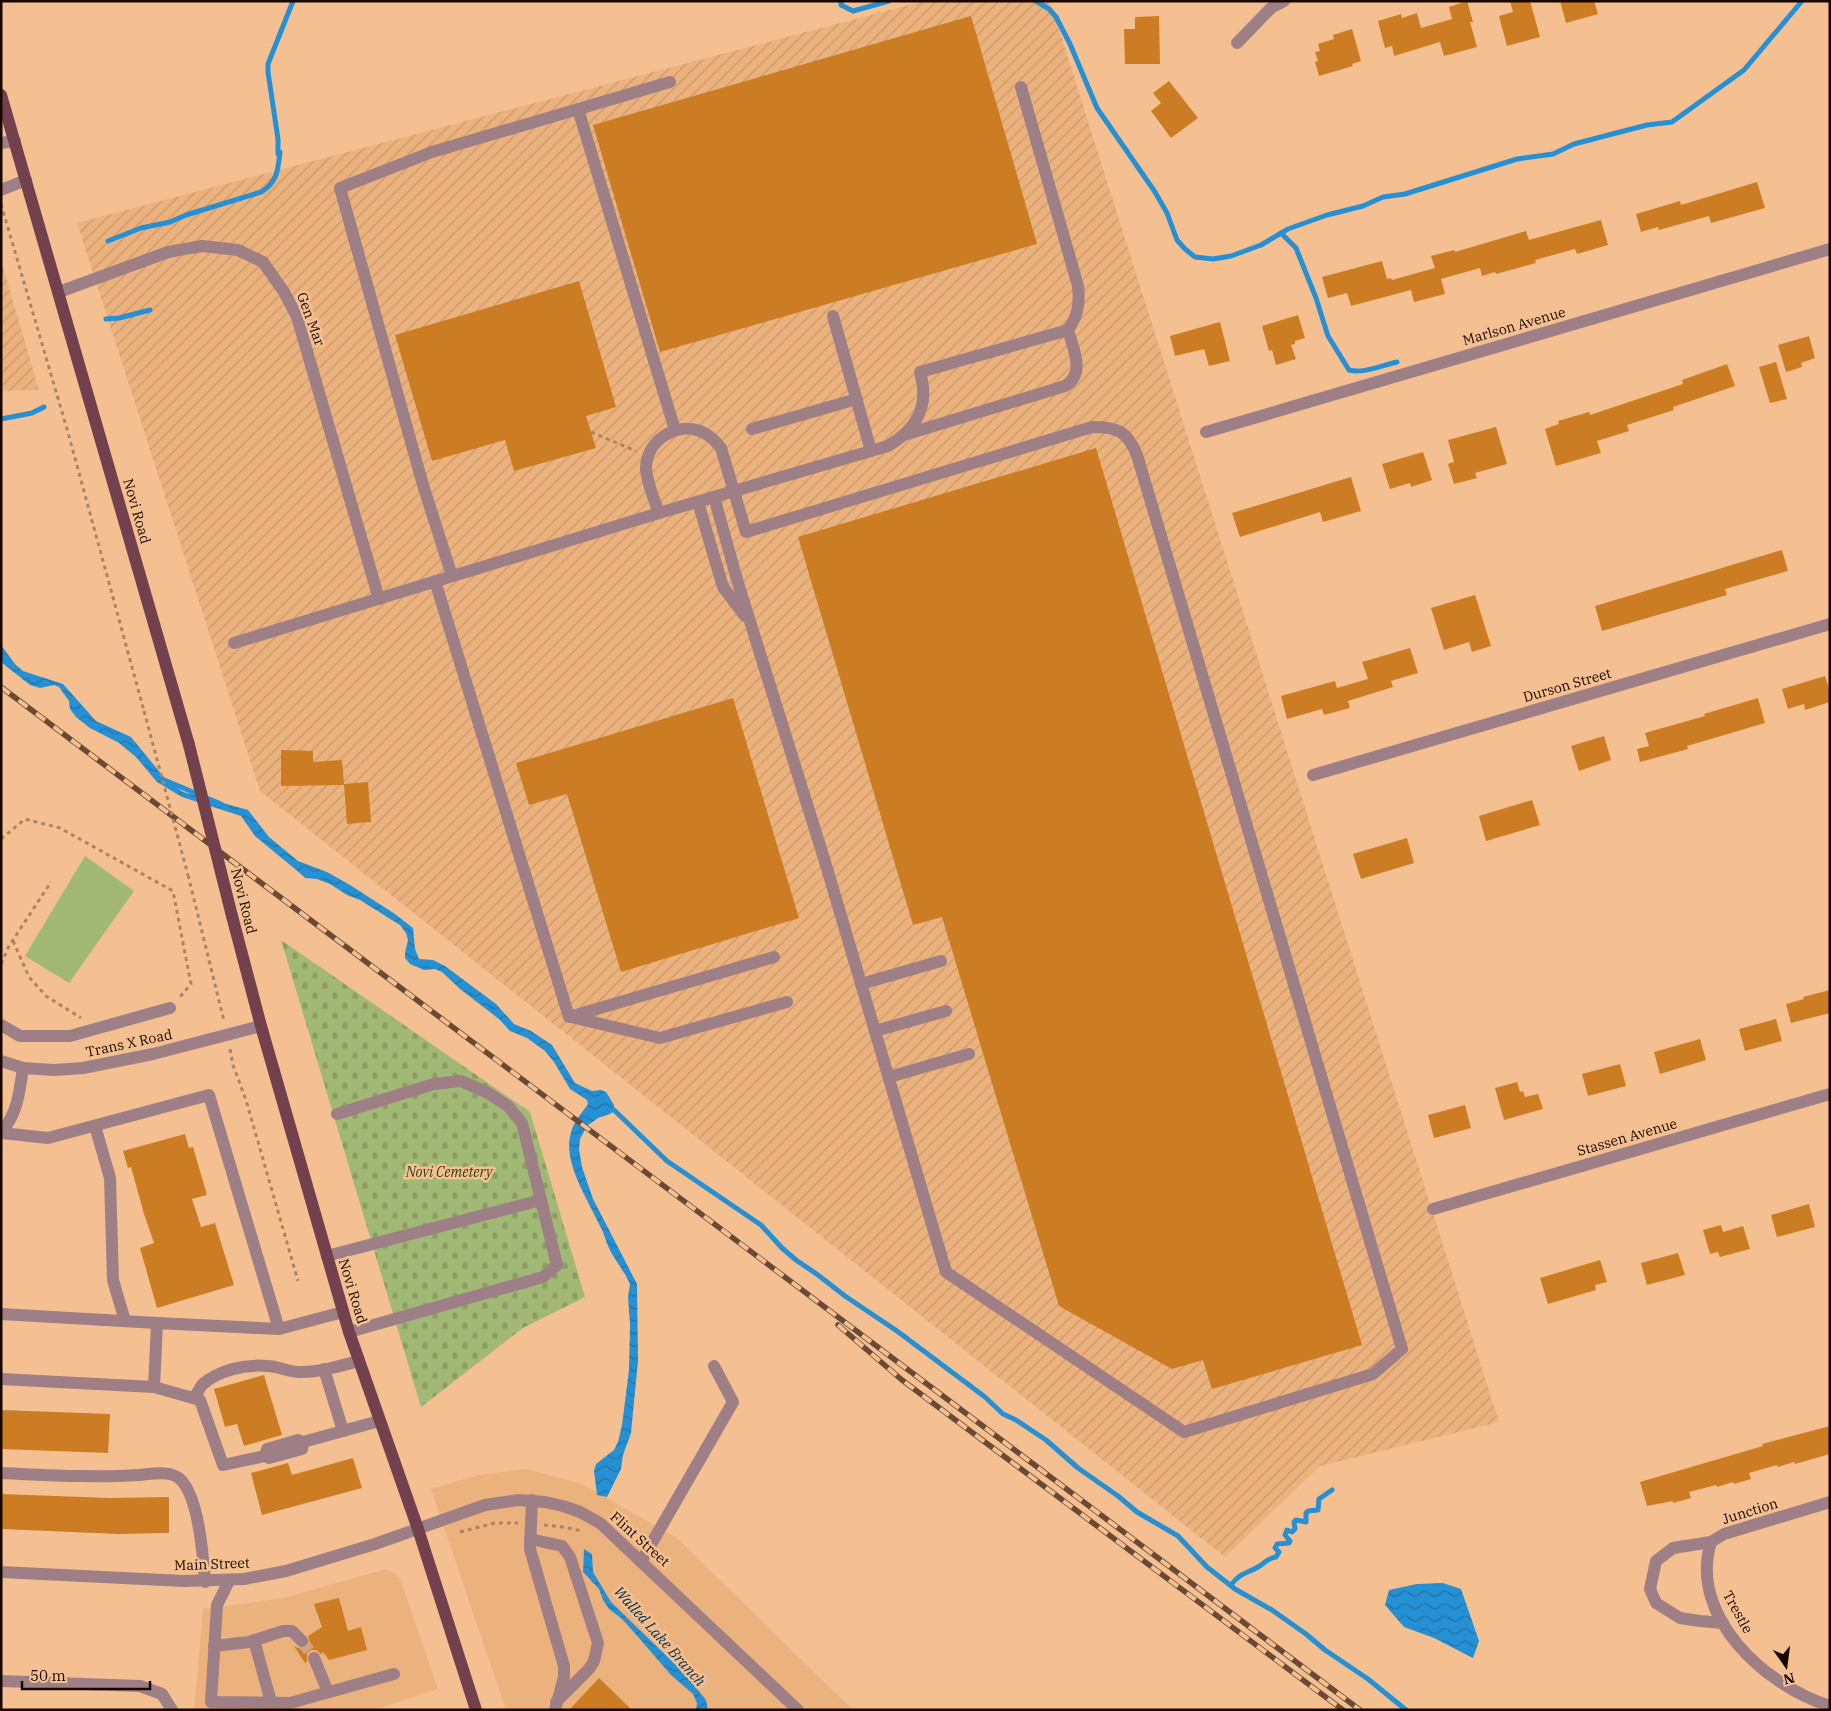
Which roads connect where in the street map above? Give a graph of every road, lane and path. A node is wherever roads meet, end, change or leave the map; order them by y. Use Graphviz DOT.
graph roads {
  1 [pos="1284,1"];
  2 [pos="1237,43"];
  3 [pos="670,82"];
  4 [pos="1021,87"];
  5 [pos="1,95"];
  6 [pos="578,108"];
  7 [pos="15,141"];
  8 [pos="1,143"];
  9 [pos="26,180"];
  10 [pos="1,190"];
  11 [pos="1,204"];
  12 [pos="1830,249"];
  13 [pos="59,292"];
  14 [pos="833,316"];
  15 [pos="1068,330"];
  16 [pos="857,399"];
  17 [pos="752,429"];
  18 [pos="675,430"];
  19 [pos="591,432"];
  20 [pos="1206,432"];
  21 [pos="904,435"];
  22 [pos="871,451"];
  23 [pos="648,456"];
  24 [pos="735,491"];
  25 [pos="714,498"];
  26 [pos="698,502"];
  27 [pos="659,513"];
  28 [pos="452,576"];
  29 [pos="435,581"];
  30 [pos="379,598"];
  31 [pos="751,624"];
  32 [pos="1830,624"];
  33 [pos="234,643"];
  34 [pos="1314,775"];
  35 [pos="1,839"];
  36 [pos="51,882"];
  37 [pos="13,941"];
  38 [pos="774,957"];
  39 [pos="941,961"];
  40 [pos="1,964"];
  41 [pos="861,984"];
  42 [pos="787,1002"];
  43 [pos="170,1008"];
  44 [pos="946,1011"];
  45 [pos="569,1017"];
  46 [pos="1,1024"];
  47 [pos="261,1026"];
  48 [pos="98,1029"];
  49 [pos="875,1031"];
  50 [pos="227,1035"];
  51 [pos="969,1054"];
  52 [pos="1,1061"];
  53 [pos="23,1068"];
  54 [pos="889,1077"];
  55 [pos="1830,1094"];
  56 [pos="337,1114"];
  57 [pos="94,1126"];
  58 [pos="2,1133"];
  59 [pos="541,1200"];
  60 [pos="1433,1209"];
  61 [pos="327,1256"];
  62 [pos="298,1281"];
  63 [pos="343,1312"];
  64 [pos="1,1314"];
  65 [pos="125,1321"];
  66 [pos="157,1323"];
  67 [pos="279,1329"];
  68 [pos="349,1332"];
  69 [pos="359,1361"];
  70 [pos="714,1366"];
  71 [pos="324,1369"];
  72 [pos="1,1379"];
  73 [pos="154,1387"];
  74 [pos="194,1398"];
  75 [pos="379,1421"];
  76 [pos="343,1431"];
  77 [pos="1,1472"];
  78 [pos="532,1500"];
  79 [pos="1830,1502"];
  80 [pos="531,1524"];
  81 [pos="418,1530"];
  82 [pos="460,1532"];
  83 [pos="586,1533"];
  84 [pos="530,1539"];
  85 [pos="1711,1542"];
  86 [pos="642,1560"];
  87 [pos="1,1572"];
  88 [pos="1707,1573"];
  89 [pos="229,1581"];
  90 [pos="205,1582"];
  91 [pos="1723,1622"];
  92 [pos="254,1640"];
  93 [pos="302,1640"];
  94 [pos="214,1646"];
  95 [pos="314,1658"];
  96 [pos="394,1674"];
  97 [pos="1,1681"];
  98 [pos="328,1692"];
  99 [pos="271,1702"];
  100 [pos="555,1706"];
  101 [pos="1830,1706"];
  102 [pos="172,1710"];
  103 [pos="476,1710"];
  104 [pos="798,1710"];
  1 -- 2 [label="street"];
  3 -- 6 [label="street"];
  4 -- 15 [label="street"];
  5 -- 7 [label="main road, Novi Road"];
  6 -- 18 [label="street"];
  6 -- 28 [label="street"];
  7 -- 8 [label="street"];
  7 -- 9 [label="main road, Novi Road"];
  9 -- 10 [label="street"];
  9 -- 13 [label="main road, Novi Road"];
  11 -- 50 [label="path, bridge"];
  12 -- 20 [label="street, Marlson Avenue"];
  13 -- 30 [label="street, Gen Mar"];
  13 -- 47 [label="main road, Novi Road, bridge"];
  14 -- 16 [label="street"];
  15 -- 21 [label="street"];
  15 -- 21 [label="street"];
  16 -- 17 [label="street"];
  16 -- 22 [label="street"];
  18 -- 23 [label="street"];
  18 -- 24 [label="street"];
  19 -- 23 [label="path"];
  21 -- 22 [label="street"];
  22 -- 24 [label="street"];
  23 -- 27 [label="street"];
  24 -- 25 [label="street"];
  24 -- 54 [label="street"];
  25 -- 26 [label="street"];
  25 -- 31 [label="street"];
  26 -- 27 [label="street"];
  26 -- 31 [label="street"];
  27 -- 28 [label="street"];
  28 -- 29 [label="street"];
  29 -- 30 [label="street"];
  29 -- 45 [label="street"];
  30 -- 33 [label="street"];
  31 -- 41 [label="street"];
  32 -- 34 [label="street, Durson Street"];
  35 -- 43 [label="path"];
  36 -- 37 [label="path"];
  37 -- 40 [label="path"];
  37 -- 48 [label="path"];
  38 -- 45 [label="street"];
  39 -- 41 [label="street"];
  41 -- 49 [label="street"];
  42 -- 45 [label="street"];
  43 -- 48 [label="street"];
  44 -- 49 [label="street"];
  46 -- 48 [label="street"];
  47 -- 50 [label="street, Trans X Road"];
  47 -- 61 [label="main road, Novi Road"];
  49 -- 54 [label="street"];
  50 -- 53 [label="street, Trans X Road"];
  50 -- 62 [label="path"];
  51 -- 54 [label="street"];
  52 -- 53 [label="street, Trans X Road"];
  53 -- 58 [label="street"];
  55 -- 60 [label="street, Stassen Avenue"];
  56 -- 59 [label="street"];
  57 -- 58 [label="street"];
  57 -- 65 [label="street"];
  57 -- 67 [label="street"];
  59 -- 61 [label="street"];
  59 -- 68 [label="street"];
  61 -- 63 [label="main road, Novi Road"];
  63 -- 67 [label="street"];
  63 -- 68 [label="main road, Novi Road"];
  64 -- 65 [label="street"];
  65 -- 66 [label="street"];
  66 -- 67 [label="street"];
  66 -- 73 [label="street"];
  68 -- 69 [label="main road, Novi Road"];
  69 -- 71 [label="street"];
  69 -- 75 [label="main road, Novi Road"];
  70 -- 86 [label="street"];
  71 -- 74 [label="street"];
  71 -- 76 [label="street"];
  72 -- 73 [label="street"];
  73 -- 74 [label="street"];
  74 -- 76 [label="street"];
  75 -- 76 [label="street"];
  75 -- 81 [label="main road, Novi Road"];
  77 -- 90 [label="street"];
  78 -- 80 [label="street"];
  78 -- 81 [label="street, Flint Street"];
  78 -- 86 [label="street, Flint Street"];
  79 -- 85 [label="street, Junction"];
  80 -- 82 [label="path"];
  80 -- 83 [label="path"];
  80 -- 84 [label="street"];
  81 -- 89 [label="street, Main Street"];
  81 -- 103 [label="main road, Novi Road"];
  84 -- 100 [label="street"];
  84 -- 100 [label="street"];
  85 -- 88 [label="street, Junction"];
  85 -- 91 [label="street"];
  86 -- 104 [label="street, Flint Street"];
  87 -- 90 [label="street, Main Street"];
  88 -- 91 [label="street, Trestle"];
  89 -- 90 [label="street, Main Street"];
  89 -- 94 [label="street"];
  91 -- 101 [label="street, Trestle"];
  92 -- 93 [label="street"];
  92 -- 94 [label="street"];
  92 -- 99 [label="street"];
  94 -- 99 [label="street"];
  95 -- 98 [label="street"];
  96 -- 98 [label="street"];
  97 -- 102 [label="street"];
  98 -- 99 [label="street"];
}
